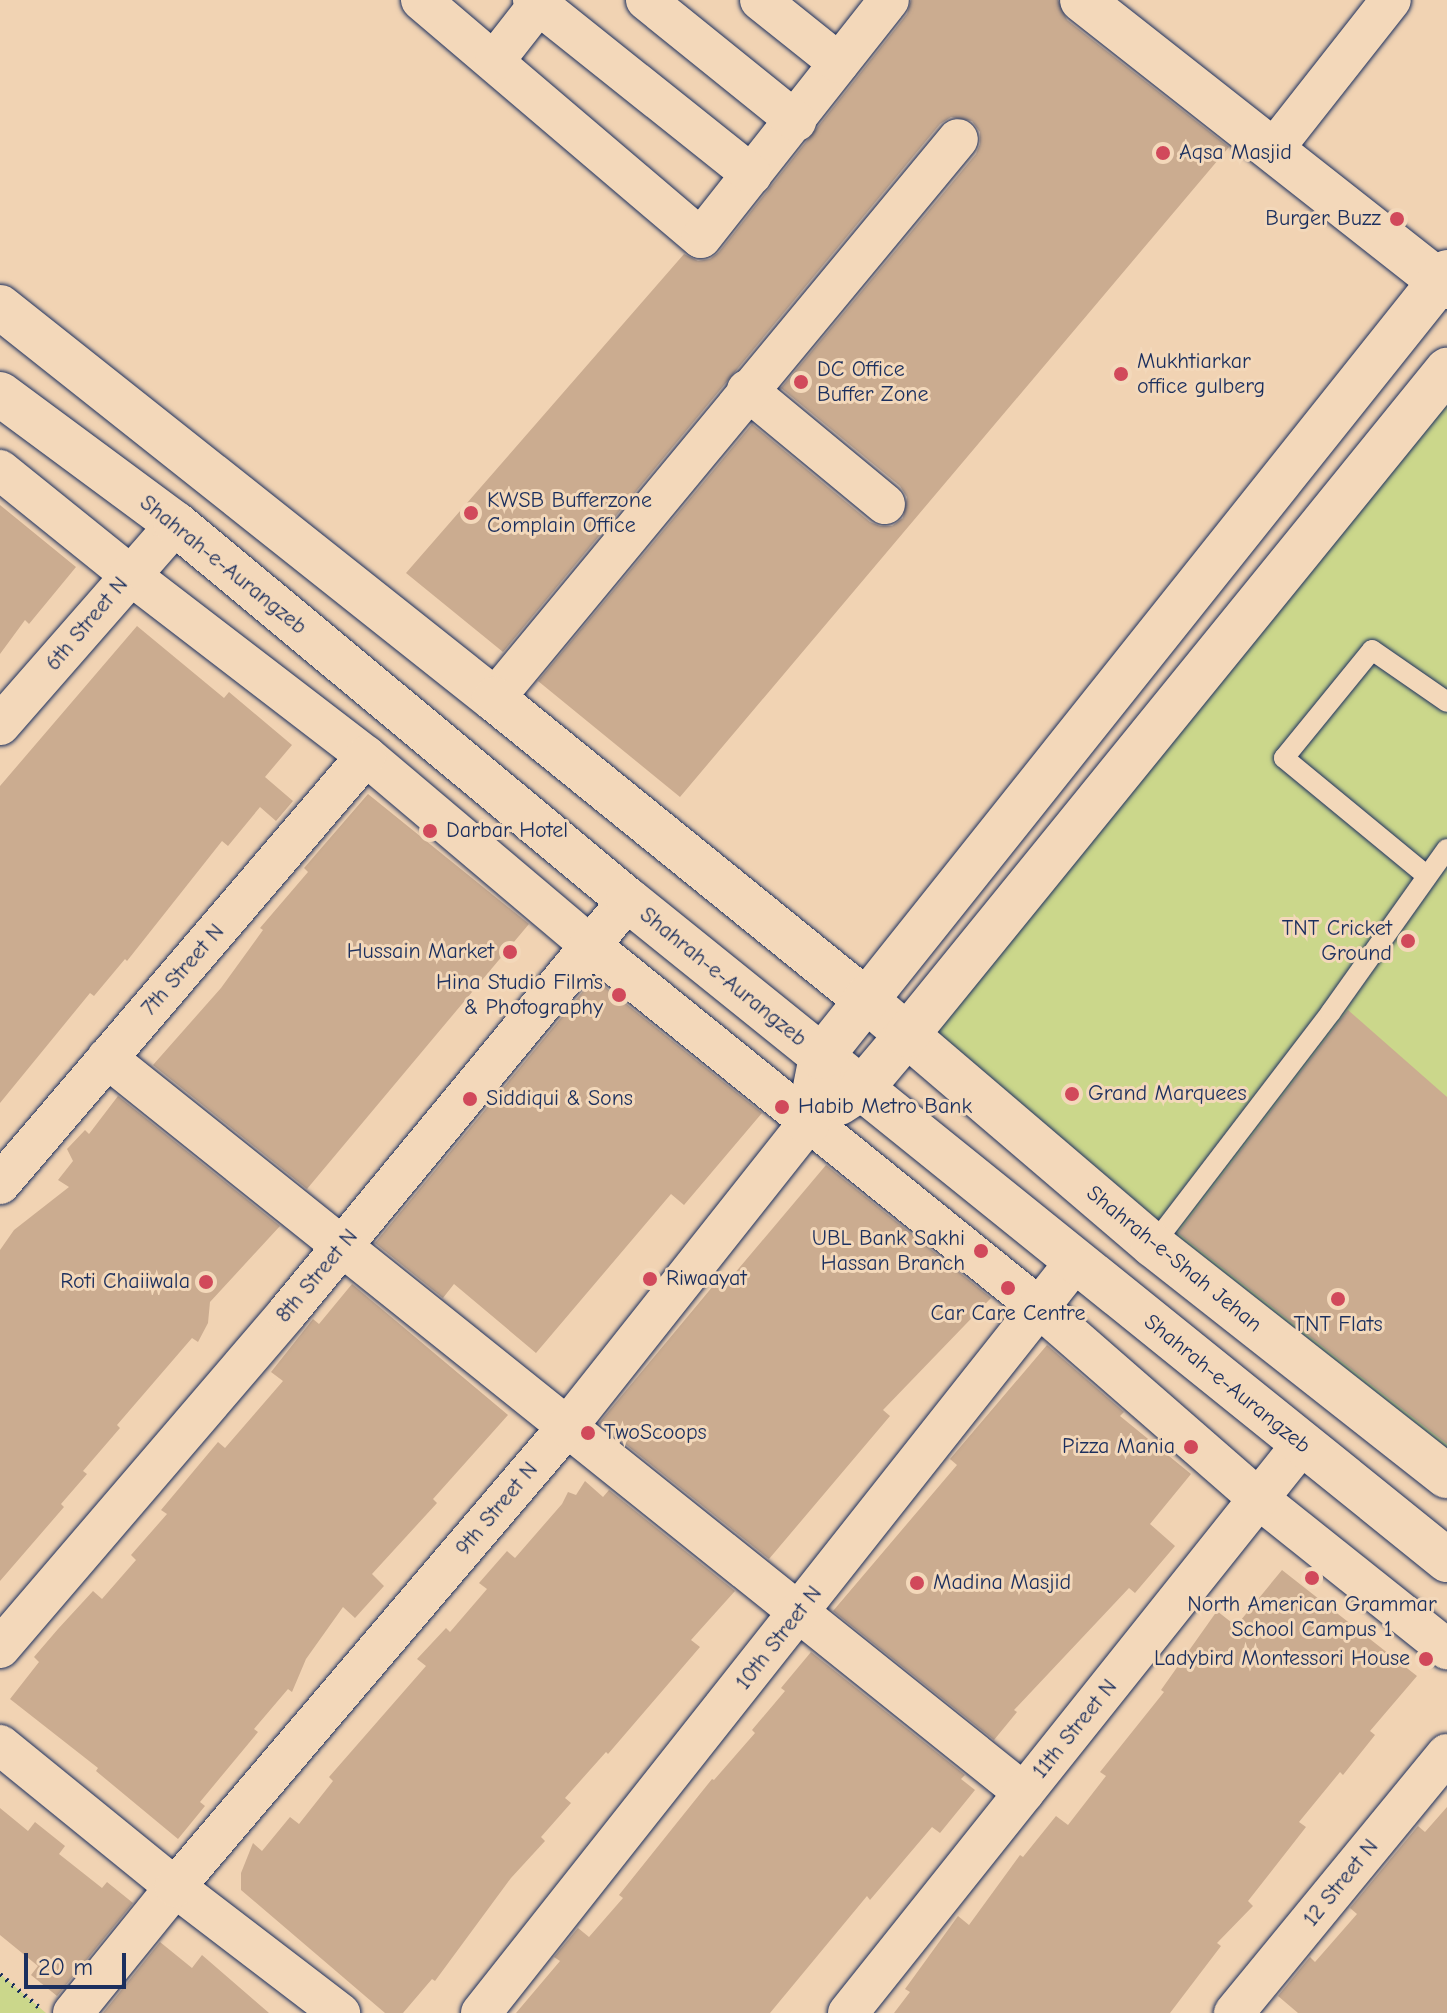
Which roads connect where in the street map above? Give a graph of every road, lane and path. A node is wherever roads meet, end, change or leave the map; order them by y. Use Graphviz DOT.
graph roads {
  1 [pos="421,0"];
  2 [pos="646,0"];
  3 [pos="760,0"];
  4 [pos="1082,0"];
  5 [pos="1391,0"];
  6 [pos="538,1"];
  7 [pos="880,3"];
  8 [pos="495,60"];
  9 [pos="839,63"];
  10 [pos="796,121"];
  11 [pos="958,139"];
  12 [pos="1272,151"];
  13 [pos="752,175"];
  14 [pos="1445,280"];
  15 [pos="0,307"];
  16 [pos="1447,370"];
  17 [pos="747,390"];
  18 [pos="0,394"];
  19 [pos="0,470"];
  20 [pos="885,504"];
  21 [pos="176,524"];
  22 [pos="129,574"];
  23 [pos="494,699"];
  24 [pos="1447,702"];
  25 [pos="0,725"];
  26 [pos="366,756"];
  27 [pos="1447,849"];
  28 [pos="1426,875"];
  29 [pos="628,900"];
  30 [pos="590,945"];
  31 [pos="865,999"];
  32 [pos="907,1035"];
  33 [pos="821,1057"];
  34 [pos="107,1058"];
  35 [pos="862,1088"];
  36 [pos="808,1123"];
  37 [pos="0,1184"];
  38 [pos="1153,1245"];
  39 [pos="341,1246"];
  40 [pos="1075,1262"];
  41 [pos="1041,1309"];
  42 [pos="567,1427"];
  43 [pos="1302,1444"];
  44 [pos="1447,1476"];
  45 [pos="1259,1499"];
  46 [pos="1447,1560"];
  47 [pos="799,1613"];
  48 [pos="0,1648"];
  49 [pos="1447,1649"];
  50 [pos="0,1745"];
  51 [pos="1447,1754"];
  52 [pos="1024,1793"];
  53 [pos="175,1887"];
  54 [pos="0,1974"];
  55 [pos="46,2013"];
  56 [pos="73,2013"];
  57 [pos="340,2013"];
  58 [pos="481,2013"];
  59 [pos="848,2013"];
  60 [pos="1234,2013"];
  1 -- 8 [label="street"];
  2 -- 10 [label="street"];
  3 -- 9 [label="street"];
  4 -- 12 [label="main road"];
  5 -- 12 [label="street"];
  6 -- 8 [label="street"];
  6 -- 13 [label="street"];
  7 -- 9 [label="street"];
  8 -- 13 [label="street"];
  9 -- 10 [label="street"];
  10 -- 13 [label="street"];
  11 -- 17 [label="street"];
  12 -- 14 [label="main road"];
  14 -- 31 [label="main road"];
  15 -- 23 [label="main road"];
  16 -- 32 [label="main road"];
  17 -- 20 [label="street"];
  17 -- 23 [label="street"];
  18 -- 21 [label="main road, Shahrah-e-Aurangzeb"];
  19 -- 22 [label="street"];
  21 -- 22 [label="street, 6th Street N"];
  21 -- 29 [label="main road, Shahrah-e-Aurangzeb"];
  22 -- 25 [label="street, 6th Street N"];
  22 -- 26 [label="street"];
  23 -- 31 [label="main road"];
  24 -- 28 [label="lane"];
  26 -- 30 [label="street"];
  26 -- 34 [label="street, 7th Street N"];
  27 -- 28 [label="lane"];
  28 -- 38 [label="lane"];
  29 -- 30 [label="street, 8th Street N"];
  29 -- 33 [label="main road, Shahrah-e-Aurangzeb"];
  30 -- 36 [label="street"];
  30 -- 39 [label="street, 8th Street N"];
  31 -- 32 [label="main road"];
  31 -- 33 [label="main road"];
  32 -- 35 [label="main road"];
  32 -- 38 [label="main road, Shahrah-e-Shah Jehan"];
  33 -- 35 [label="main road, Shahrah-e-Aurangzeb"];
  33 -- 36 [label="main road"];
  34 -- 37 [label="street, 7th Street N"];
  34 -- 39 [label="street"];
  35 -- 36 [label="main road"];
  35 -- 40 [label="main road, Shahrah-e-Aurangzeb"];
  36 -- 41 [label="street"];
  36 -- 42 [label="street, 9th Street N"];
  38 -- 44 [label="main road, Shahrah-e-Shah Jehan"];
  39 -- 42 [label="street"];
  39 -- 48 [label="street, 8th Street N"];
  40 -- 41 [label="street, 10th Street N"];
  40 -- 43 [label="main road, Shahrah-e-Aurangzeb"];
  41 -- 45 [label="street"];
  41 -- 47 [label="street, 10th Street N"];
  42 -- 47 [label="street"];
  42 -- 53 [label="street, 9th Street N"];
  43 -- 45 [label="street, 11th Street N"];
  43 -- 46 [label="main road, Shahrah-e-Aurangzeb"];
  45 -- 49 [label="street"];
  45 -- 52 [label="street, 11th Street N"];
  47 -- 52 [label="street"];
  47 -- 58 [label="street, 10th Street N"];
  50 -- 53 [label="street"];
  51 -- 60 [label="street, 12 Street N"];
  52 -- 59 [label="street, 11th Street N"];
  53 -- 56 [label="street, 9th Street N"];
  53 -- 57 [label="street"];
  54 -- 55 [label="path"];
}
